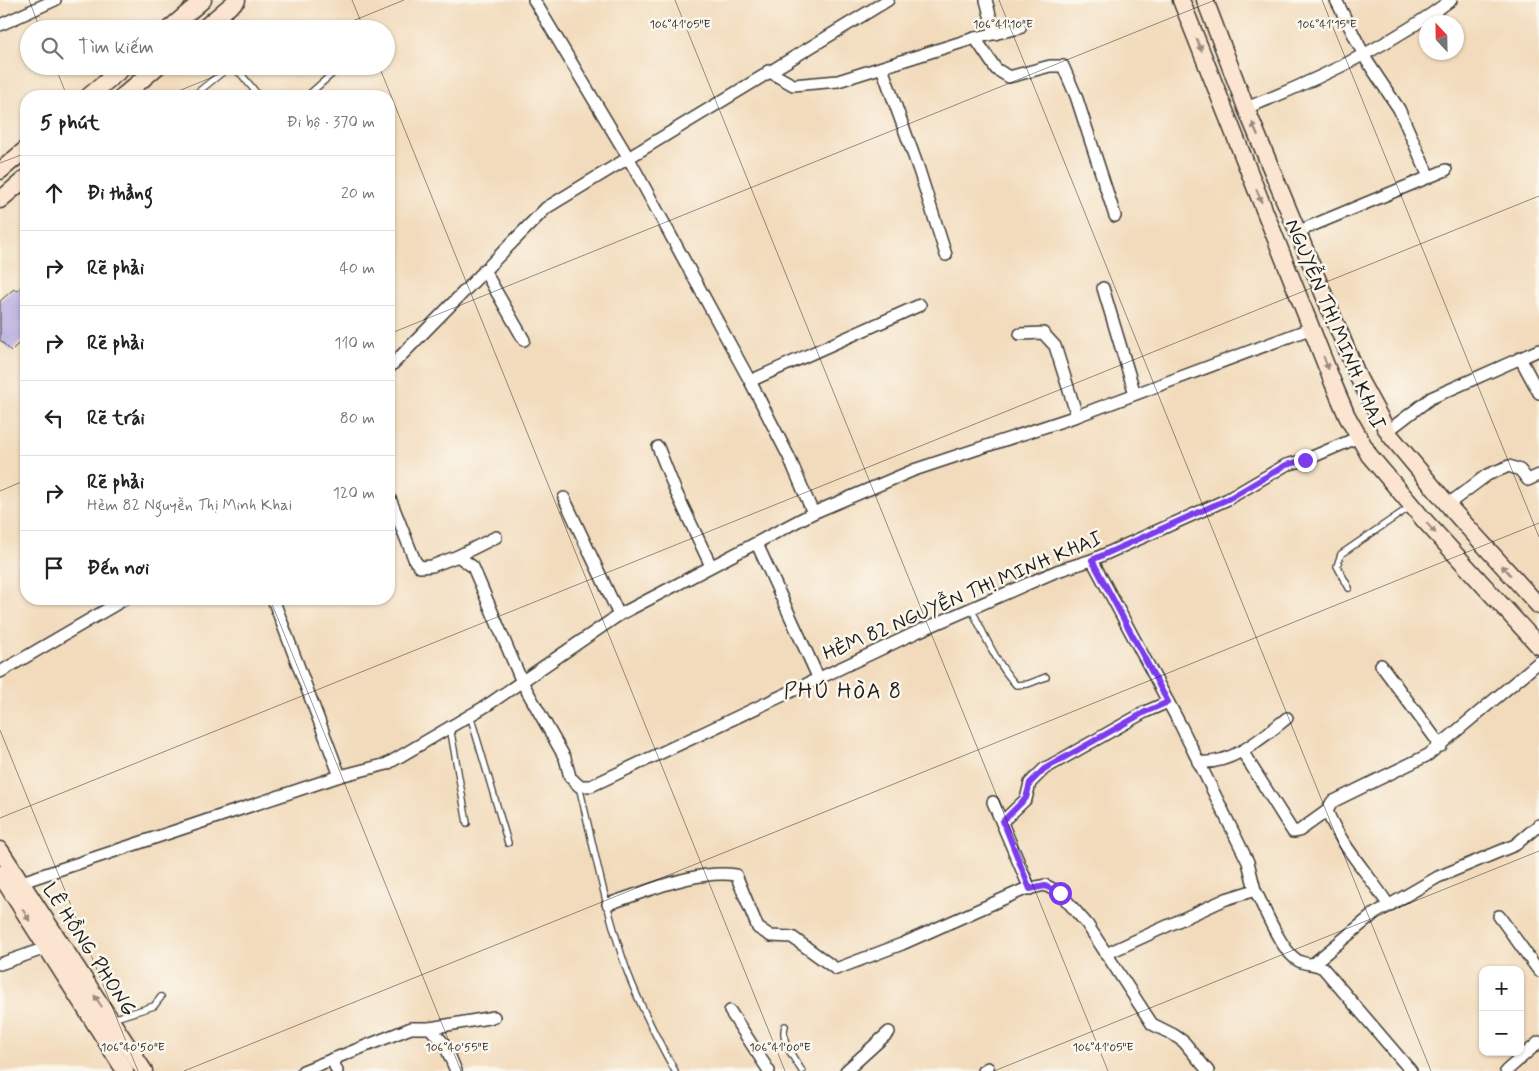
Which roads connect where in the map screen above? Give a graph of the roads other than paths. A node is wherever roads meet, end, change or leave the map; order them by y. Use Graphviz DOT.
graph roads {
  1 [pos="55,0"];
  2 [pos="203,0"];
  3 [pos="534,0"];
  4 [pos="888,0"];
  5 [pos="986,0"];
  6 [pos="1181,0"];
  7 [pos="1206,0"];
  8 [pos="1336,0"];
  9 [pos="1451,0"];
  10 [pos="230,2"];
  11 [pos="180,20"];
  12 [pos="212,20"];
  13 [pos="0,25"];
  14 [pos="1020,28"];
  15 [pos="995,34"];
  16 [pos="975,38"];
  17 [pos="1364,55"];
  18 [pos="882,68"];
  19 [pos="768,72"];
  20 [pos="114,75"];
  21 [pos="148,75"];
  22 [pos="218,75"];
  23 [pos="242,75"];
  24 [pos="331,75"];
  25 [pos="96,90"];
  26 [pos="130,90"];
  27 [pos="200,90"];
  28 [pos="254,90"];
  29 [pos="314,90"];
  30 [pos="1246,108"];
  31 [pos="20,154"];
  32 [pos="628,157"];
  33 [pos="1,168"];
  34 [pos="1446,170"];
  35 [pos="1429,177"];
  36 [pos="20,183"];
  37 [pos="0,200"];
  38 [pos="1115,216"];
  39 [pos="1299,231"];
  40 [pos="946,255"];
  41 [pos="484,270"];
  42 [pos="1103,288"];
  43 [pos="920,305"];
  44 [pos="1312,328"];
  45 [pos="1020,334"];
  46 [pos="524,340"];
  47 [pos="1539,350"];
  48 [pos="1520,358"];
  49 [pos="395,362"];
  50 [pos="750,381"];
  51 [pos="1539,393"];
  52 [pos="1135,394"];
  53 [pos="1077,416"];
  54 [pos="1389,434"];
  55 [pos="1359,438"];
  56 [pos="658,447"];
  57 [pos="1539,475"];
  58 [pos="564,498"];
  59 [pos="1448,505"];
  60 [pos="1411,506"];
  61 [pos="395,511"];
  62 [pos="813,512"];
  63 [pos="496,537"];
  64 [pos="757,544"];
  65 [pos="458,556"];
  66 [pos="1092,560"];
  67 [pos="711,566"];
  68 [pos="1349,588"];
  69 [pos="115,605"];
  70 [pos="274,605"];
  71 [pos="1539,606"];
  72 [pos="971,608"];
  73 [pos="619,615"];
  74 [pos="1539,646"];
  75 [pos="1539,662"];
  76 [pos="1381,664"];
  77 [pos="0,672"];
  78 [pos="818,677"];
  79 [pos="1046,677"];
  80 [pos="522,682"];
  81 [pos="1168,702"];
  82 [pos="470,716"];
  83 [pos="1287,718"];
  84 [pos="450,727"];
  85 [pos="1441,746"];
  86 [pos="1242,751"];
  87 [pos="1198,762"];
  88 [pos="340,776"];
  89 [pos="579,786"];
  90 [pos="993,802"];
  91 [pos="1327,811"];
  92 [pos="1003,821"];
  93 [pos="468,823"];
  94 [pos="1539,825"];
  95 [pos="508,843"];
  96 [pos="0,850"];
  97 [pos="10,881"];
  98 [pos="1030,889"];
  99 [pos="1255,890"];
  100 [pos="608,904"];
  101 [pos="1389,906"];
  102 [pos="1499,916"];
  103 [pos="46,948"];
  104 [pos="1106,954"];
  105 [pos="1314,963"];
  106 [pos="0,964"];
  107 [pos="1539,971"];
  108 [pos="161,997"];
  109 [pos="730,1011"];
  110 [pos="494,1017"];
  111 [pos="110,1020"];
  112 [pos="785,1026"];
  113 [pos="430,1028"];
  114 [pos="889,1032"];
  115 [pos="1539,1042"];
  116 [pos="332,1059"];
  117 [pos="125,1071"];
  118 [pos="144,1071"];
  119 [pos="303,1071"];
  120 [pos="337,1071"];
  121 [pos="456,1071"];
  122 [pos="675,1071"];
  123 [pos="769,1071"];
  124 [pos="802,1071"];
  125 [pos="846,1071"];
  126 [pos="1208,1071"];
  127 [pos="1411,1071"];
  128 [pos="1506,1071"];
  1 -- 13 [label="street"];
  2 -- 11 [label="main road"];
  3 -- 32 [label="street"];
  4 -- 19 [label="street"];
  5 -- 15 [label="street"];
  6 -- 44 [label="main road, NGUYỄN THỊ MINH KHAI, one-way"];
  7 -- 30 [label="main road, NGUYỄN THỊ MINH KHAI"];
  8 -- 17 [label="street"];
  9 -- 17 [label="street"];
  10 -- 12 [label="main road"];
  14 -- 15 [label="street"];
  15 -- 16 [label="street"];
  16 -- 18 [label="street"];
  16 -- 38 [label="street"];
  17 -- 30 [label="street"];
  17 -- 35 [label="street"];
  18 -- 19 [label="street"];
  18 -- 40 [label="street"];
  19 -- 32 [label="street"];
  20 -- 25 [label="main road"];
  21 -- 26 [label="main road"];
  22 -- 27 [label="lane"];
  23 -- 28 [label="lane"];
  24 -- 29 [label="lane"];
  39 -- 30 [label="main road, NGUYỄN THỊ MINH KHAI, one-way"];
  31 -- 33 [label="main road"];
  32 -- 41 [label="street"];
  32 -- 50 [label="street"];
  34 -- 35 [label="street"];
  35 -- 39 [label="street"];
  36 -- 37 [label="main road"];
  39 -- 54 [label="main road, NGUYỄN THỊ MINH KHAI"];
  41 -- 46 [label="street"];
  41 -- 49 [label="street"];
  42 -- 52 [label="street"];
  43 -- 50 [label="street"];
  44 -- 52 [label="street"];
  44 -- 55 [label="main road, NGUYỄN THỊ MINH KHAI, one-way"];
  45 -- 53 [label="street"];
  47 -- 48 [label="street"];
  48 -- 51 [label="street"];
  48 -- 54 [label="street"];
  50 -- 62 [label="street"];
  52 -- 53 [label="street"];
  53 -- 62 [label="street"];
  54 -- 59 [label="main road, NGUYỄN THỊ MINH KHAI"];
  55 -- 60 [label="main road, NGUYỄN THỊ MINH KHAI"];
  55 -- 66 [label="street, HẺM 82 NGUYỄN THỊ MINH KHAI"];
  56 -- 67 [label="street"];
  57 -- 59 [label="street"];
  58 -- 73 [label="street"];
  71 -- 59 [label="main road, NGUYỄN THỊ MINH KHAI, one-way"];
  60 -- 68 [label="lane"];
  60 -- 74 [label="main road, NGUYỄN THỊ MINH KHAI, one-way"];
  61 -- 65 [label="street"];
  62 -- 64 [label="street"];
  63 -- 65 [label="street"];
  64 -- 67 [label="street"];
  64 -- 78 [label="street"];
  65 -- 80 [label="street"];
  66 -- 72 [label="street, HẺM 82 NGUYỄN THỊ MINH KHAI"];
  66 -- 81 [label="street"];
  67 -- 73 [label="street"];
  69 -- 77 [label="street"];
  70 -- 88 [label="street"];
  72 -- 78 [label="street, HẺM 82 NGUYỄN THỊ MINH KHAI"];
  72 -- 79 [label="lane"];
  73 -- 80 [label="street"];
  75 -- 85 [label="street"];
  76 -- 85 [label="street"];
  78 -- 89 [label="street, HẺM 82 NGUYỄN THỊ MINH KHAI"];
  80 -- 82 [label="street"];
  80 -- 89 [label="street"];
  81 -- 87 [label="street"];
  81 -- 92 [label="street"];
  82 -- 84 [label="street"];
  82 -- 95 [label="lane"];
  83 -- 86 [label="street"];
  84 -- 88 [label="street"];
  84 -- 93 [label="lane"];
  85 -- 91 [label="street"];
  86 -- 87 [label="street"];
  86 -- 91 [label="street"];
  87 -- 99 [label="street"];
  88 -- 97 [label="street"];
  89 -- 100 [label="lane"];
  90 -- 92 [label="street"];
  91 -- 101 [label="street"];
  92 -- 98 [label="street"];
  94 -- 101 [label="street"];
  96 -- 97 [label="main road, LÊ HỒNG PHONG"];
  97 -- 103 [label="main road, LÊ HỒNG PHONG, one-way"];
  111 -- 97 [label="main road, LÊ HỒNG PHONG, one-way"];
  98 -- 100 [label="street"];
  98 -- 104 [label="street"];
  99 -- 104 [label="street"];
  99 -- 105 [label="street"];
  100 -- 122 [label="lane"];
  101 -- 105 [label="street"];
  102 -- 107 [label="street"];
  103 -- 106 [label="street"];
  103 -- 117 [label="main road, LÊ HỒNG PHONG"];
  104 -- 126 [label="street"];
  105 -- 127 [label="street"];
  108 -- 111 [label="lane"];
  109 -- 123 [label="street"];
  110 -- 113 [label="street"];
  111 -- 118 [label="main road, LÊ HỒNG PHONG"];
  112 -- 124 [label="lane"];
  113 -- 116 [label="street"];
  113 -- 121 [label="street"];
  114 -- 125 [label="street"];
  115 -- 128 [label="street"];
  116 -- 119 [label="street"];
  116 -- 120 [label="street"];
}
